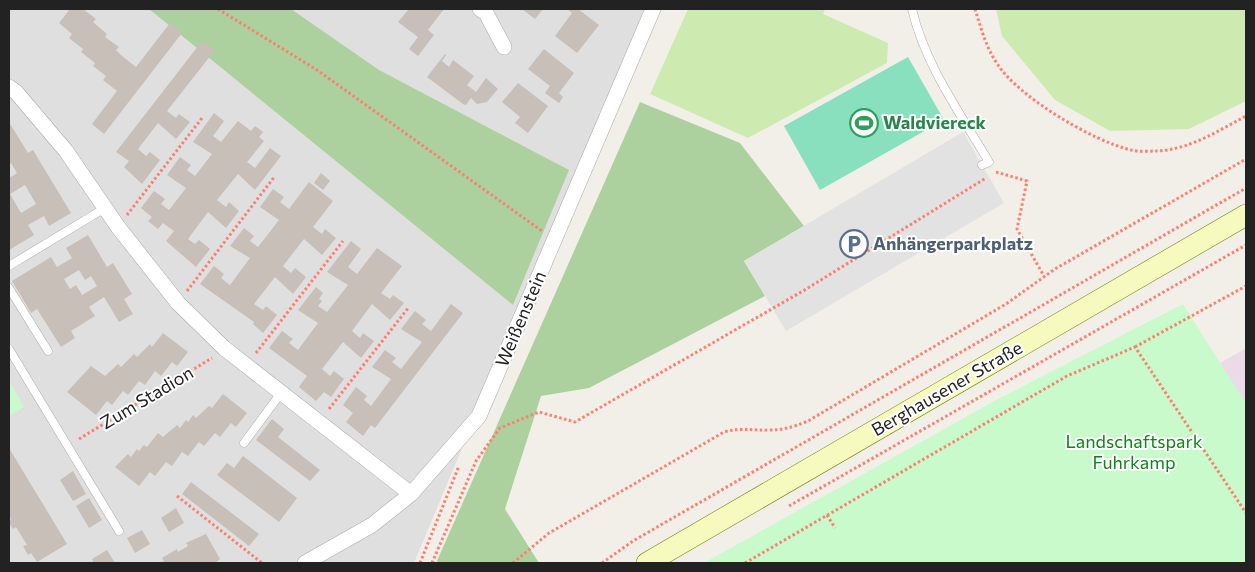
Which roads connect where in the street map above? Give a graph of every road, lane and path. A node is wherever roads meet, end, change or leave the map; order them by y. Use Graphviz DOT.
graph roads {
  1 [pos="219,9"];
  2 [pos="480,9"];
  3 [pos="912,9"];
  4 [pos="975,9"];
  5 [pos="647,12"];
  6 [pos="504,47"];
  7 [pos="9,87"];
  8 [pos="1246,116"];
  9 [pos="202,118"];
  10 [pos="1246,160"];
  11 [pos="982,165"];
  12 [pos="275,176"];
  13 [pos="1246,188"];
  14 [pos="105,208"];
  15 [pos="1246,214"];
  16 [pos="118,227"];
  17 [pos="554,240"];
  18 [pos="343,241"];
  19 [pos="1246,245"];
  20 [pos="9,266"];
  21 [pos="1044,276"];
  22 [pos="1246,286"];
  23 [pos="9,288"];
  24 [pos="178,303"];
  25 [pos="409,307"];
  26 [pos="1135,347"];
  27 [pos="9,348"];
  28 [pos="224,348"];
  29 [pos="48,350"];
  30 [pos="246,366"];
  31 [pos="280,393"];
  32 [pos="319,422"];
  33 [pos="244,443"];
  34 [pos="68,446"];
  35 [pos="461,462"];
  36 [pos="411,494"];
  37 [pos="177,496"];
  38 [pos="784,509"];
  39 [pos="1246,513"];
  40 [pos="828,515"];
  41 [pos="835,528"];
  42 [pos="119,531"];
  43 [pos="262,563"];
  44 [pos="305,563"];
  45 [pos="420,563"];
  46 [pos="432,563"];
  47 [pos="513,563"];
  48 [pos="602,563"];
  49 [pos="647,563"];
  50 [pos="745,563"];
  1 -- 17 [label="path"];
  2 -- 6 [label="street"];
  3 -- 11 [label="lane"];
  4 -- 8 [label="path"];
  5 -- 17 [label="street, Weißenstein"];
  7 -- 14 [label="street"];
  9 -- 16 [label="path"];
  10 -- 21 [label="path"];
  12 -- 24 [label="path"];
  13 -- 48 [label="path"];
  14 -- 16 [label="street"];
  14 -- 20 [label="lane"];
  15 -- 49 [label="main road, Berghausener Straße"];
  16 -- 24 [label="street"];
  17 -- 36 [label="street, Weißenstein"];
  18 -- 30 [label="path"];
  19 -- 38 [label="path"];
  21 -- 46 [label="path"];
  21 -- 47 [label="path"];
  22 -- 26 [label="path"];
  23 -- 29 [label="lane"];
  24 -- 28 [label="street"];
  25 -- 32 [label="path"];
  26 -- 39 [label="path"];
  26 -- 40 [label="path"];
  27 -- 34 [label="lane"];
  28 -- 30 [label="street"];
  28 -- 34 [label="path, Zum Stadion"];
  30 -- 31 [label="street"];
  31 -- 32 [label="street"];
  31 -- 33 [label="lane"];
  32 -- 36 [label="street"];
  34 -- 42 [label="lane"];
  35 -- 45 [label="path"];
  36 -- 44 [label="street, Weißenstein"];
  37 -- 43 [label="path"];
  40 -- 41 [label="path"];
  40 -- 50 [label="path"];
}
